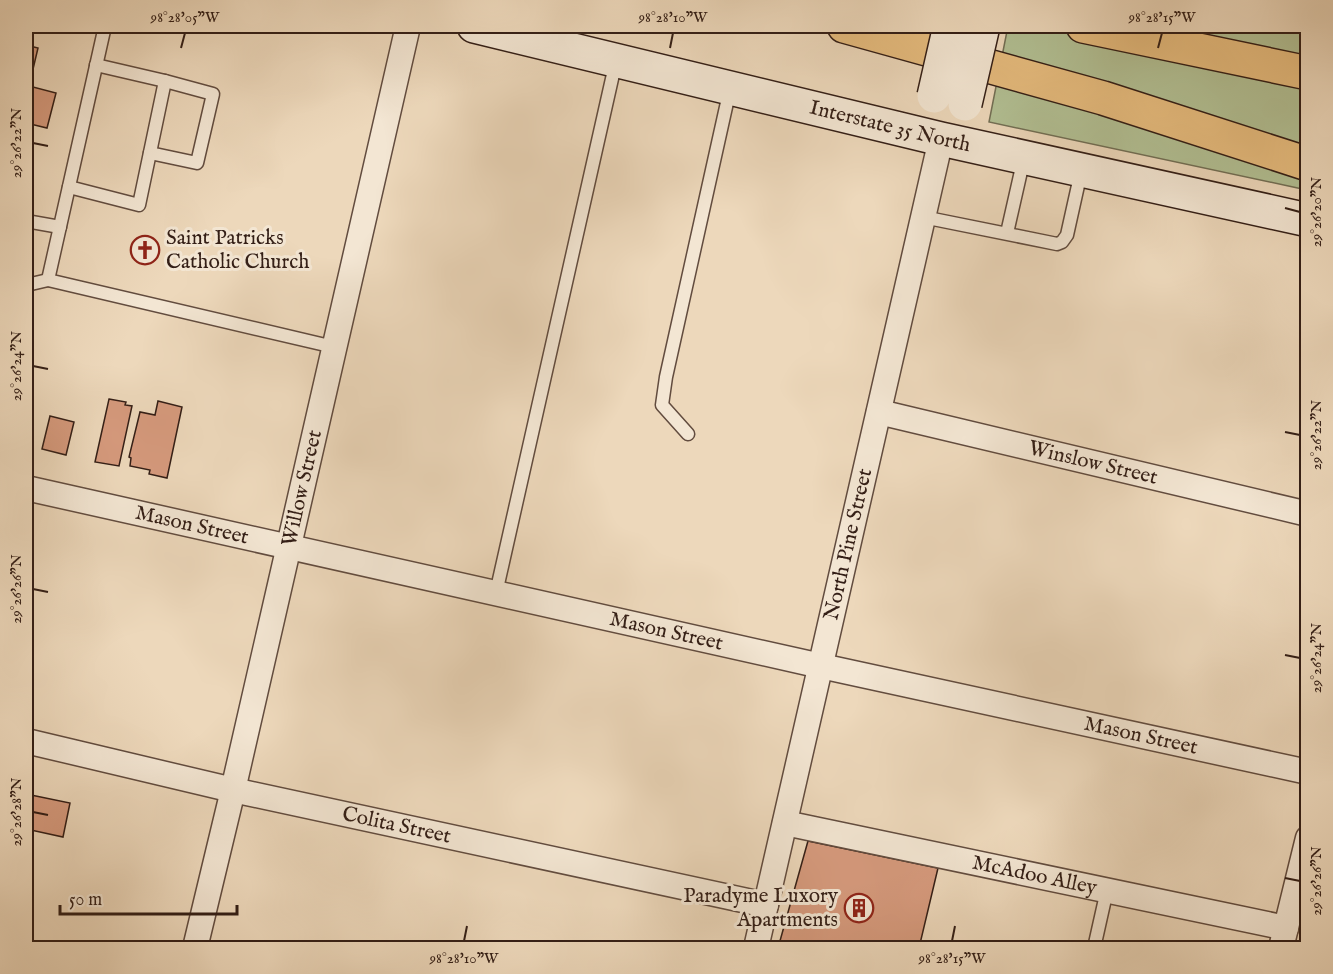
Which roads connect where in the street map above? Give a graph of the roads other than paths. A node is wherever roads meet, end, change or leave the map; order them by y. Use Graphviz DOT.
graph roads {
  1 [pos="105,26"];
  2 [pos="408,26"];
  3 [pos="474,26"];
  4 [pos="844,26"];
  5 [pos="950,26"];
  6 [pos="983,26"];
  7 [pos="1083,26"];
  8 [pos="1150,41"];
  9 [pos="617,59"];
  10 [pos="96,65"];
  11 [pos="1308,73"];
  12 [pos="165,81"];
  13 [pos="730,87"];
  14 [pos="1308,92"];
  15 [pos="941,139"];
  16 [pos="150,153"];
  17 [pos="1024,157"];
  18 [pos="1308,164"];
  19 [pos="1082,169"];
  20 [pos="69,187"];
  21 [pos="923,217"];
  22 [pos="1308,220"];
  23 [pos="26,221"];
  24 [pos="60,227"];
  25 [pos="1007,233"];
  26 [pos="48,280"];
  27 [pos="26,283"];
  28 [pos="334,347"];
  29 [pos="879,412"];
  30 [pos="688,434"];
  31 [pos="26,488"];
  32 [pos="1308,514"];
  33 [pos="289,547"];
  34 [pos="496,593"];
  35 [pos="821,666"];
  36 [pos="26,741"];
  37 [pos="1308,772"];
  38 [pos="233,790"];
  39 [pos="785,823"];
  40 [pos="1308,838"];
  41 [pos="1107,890"];
  42 [pos="766,905"];
  43 [pos="1283,938"];
  44 [pos="195,948"];
  45 [pos="756,948"];
  46 [pos="1094,948"];
  1 -- 10 [label="lane"];
  2 -- 28 [label="street, Willow Street"];
  3 -- 9 [label="main road, Interstate 35 North"];
  4 -- 18 [label="highway"];
  5 -- 15 [label="main road, North Pine Street, bridge"];
  6 -- 15 [label="main road, North Pine Street, bridge"];
  7 -- 8 [label="highway"];
  8 -- 11 [label="highway"];
  8 -- 14 [label="highway"];
  9 -- 13 [label="main road, Interstate 35 North"];
  9 -- 34 [label="lane"];
  10 -- 12 [label="lane"];
  10 -- 20 [label="lane"];
  12 -- 16 [label="lane"];
  12 -- 16 [label="lane"];
  13 -- 15 [label="main road, Interstate 35 North"];
  13 -- 30 [label="lane"];
  15 -- 17 [label="main road, Interstate 35 North"];
  15 -- 21 [label="street, North Pine Street"];
  16 -- 20 [label="lane"];
  17 -- 19 [label="main road, Interstate 35 North"];
  17 -- 25 [label="lane"];
  19 -- 22 [label="main road, Interstate 35 North"];
  19 -- 25 [label="lane"];
  20 -- 24 [label="lane"];
  21 -- 25 [label="lane"];
  21 -- 29 [label="street, North Pine Street"];
  23 -- 24 [label="lane"];
  24 -- 26 [label="lane"];
  26 -- 27 [label="lane"];
  26 -- 28 [label="lane"];
  28 -- 33 [label="street, Willow Street"];
  29 -- 32 [label="street, Winslow Street"];
  29 -- 35 [label="street, North Pine Street"];
  31 -- 33 [label="street, Mason Street"];
  33 -- 34 [label="street, Mason Street"];
  33 -- 38 [label="street, Willow Street"];
  34 -- 35 [label="street, Mason Street"];
  35 -- 37 [label="street, Mason Street"];
  35 -- 39 [label="street, North Pine Street"];
  36 -- 38 [label="street, Colita Street"];
  38 -- 42 [label="street, Colita Street"];
  38 -- 44 [label="street, Willow Street"];
  39 -- 41 [label="street, McAdoo Alley"];
  39 -- 42 [label="street, North Pine Street"];
  40 -- 43 [label="street"];
  41 -- 43 [label="street, McAdoo Alley"];
  41 -- 46 [label="lane"];
  42 -- 45 [label="street, North Pine Street"];
}
